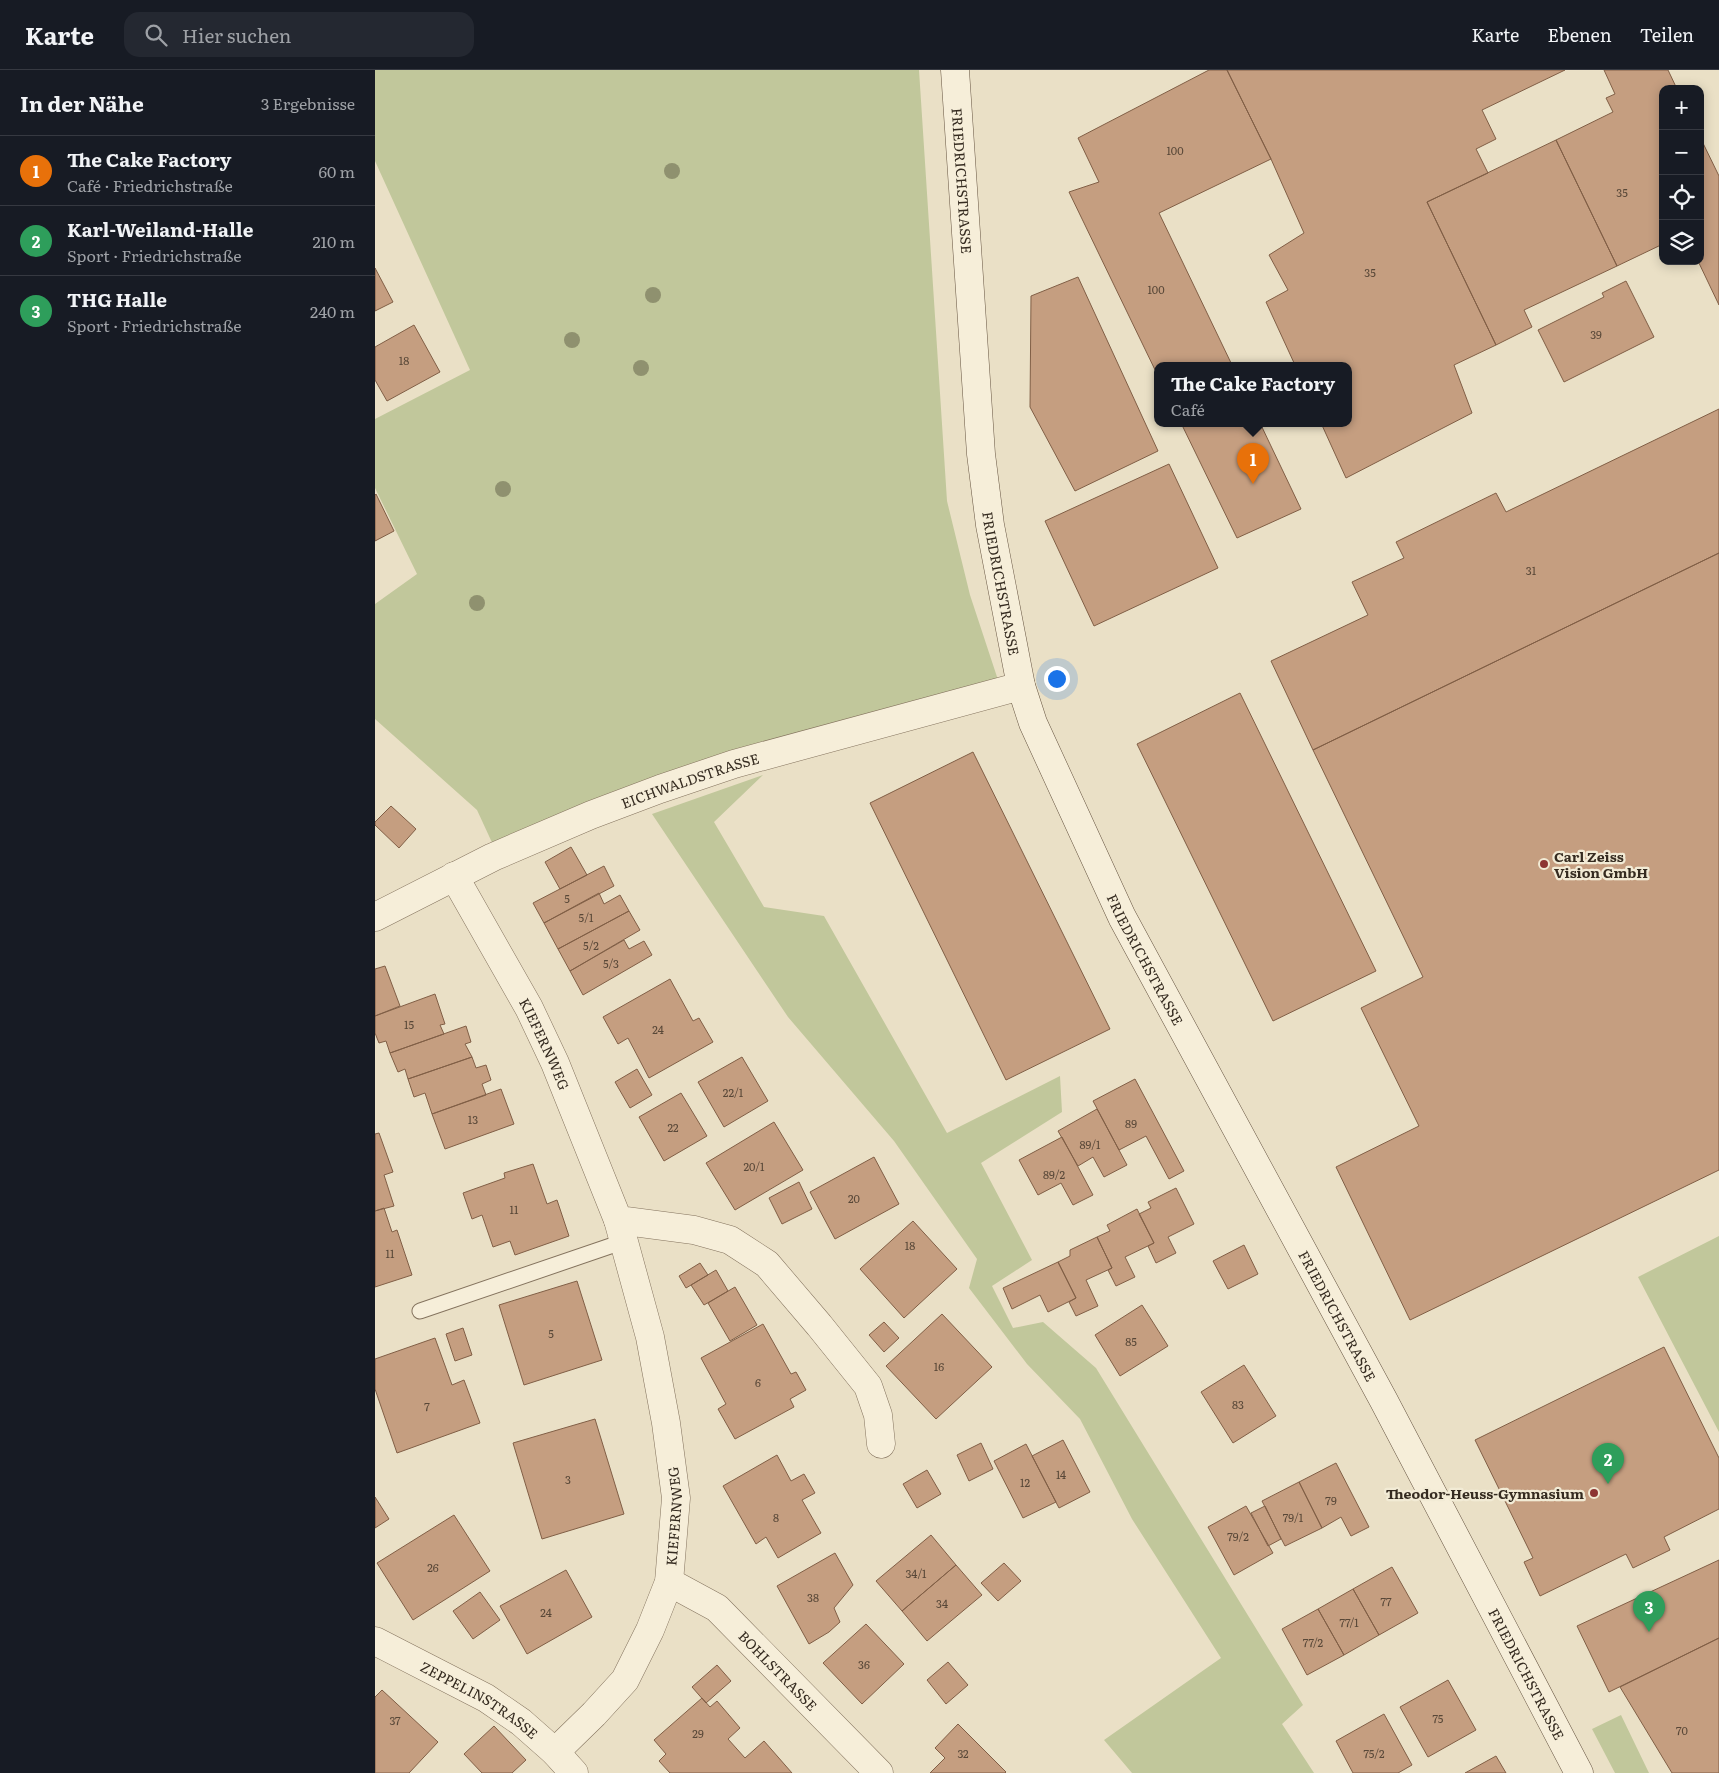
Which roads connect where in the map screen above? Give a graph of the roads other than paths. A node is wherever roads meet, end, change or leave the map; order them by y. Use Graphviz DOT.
graph roads {
  1 [pos="955,70"];
  2 [pos="1021,686"];
  3 [pos="454,876"];
  4 [pos="375,917"];
  5 [pos="621,1230"];
  6 [pos="420,1311"];
  7 [pos="881,1444"];
  8 [pos="669,1582"];
  9 [pos="375,1641"];
  10 [pos="555,1752"];
  11 [pos="574,1773"];
  12 [pos="879,1773"];
  13 [pos="1579,1773"];
  1 -- 2 [label="street, FRIEDRICHSTRASSE"];
  2 -- 3 [label="street, EICHWALDSTRASSE"];
  2 -- 13 [label="street, FRIEDRICHSTRASSE"];
  3 -- 4 [label="street, EICHWALDSTRASSE"];
  3 -- 5 [label="street, KIEFERNWEG"];
  5 -- 6 [label="lane"];
  5 -- 7 [label="street"];
  5 -- 8 [label="street, KIEFERNWEG"];
  8 -- 10 [label="street, KIEFERNWEG"];
  8 -- 12 [label="street, BOHLSTRASSE"];
  9 -- 10 [label="street, ZEPPELINSTRASSE"];
  10 -- 11 [label="street, ZEPPELINSTRASSE"];
}
